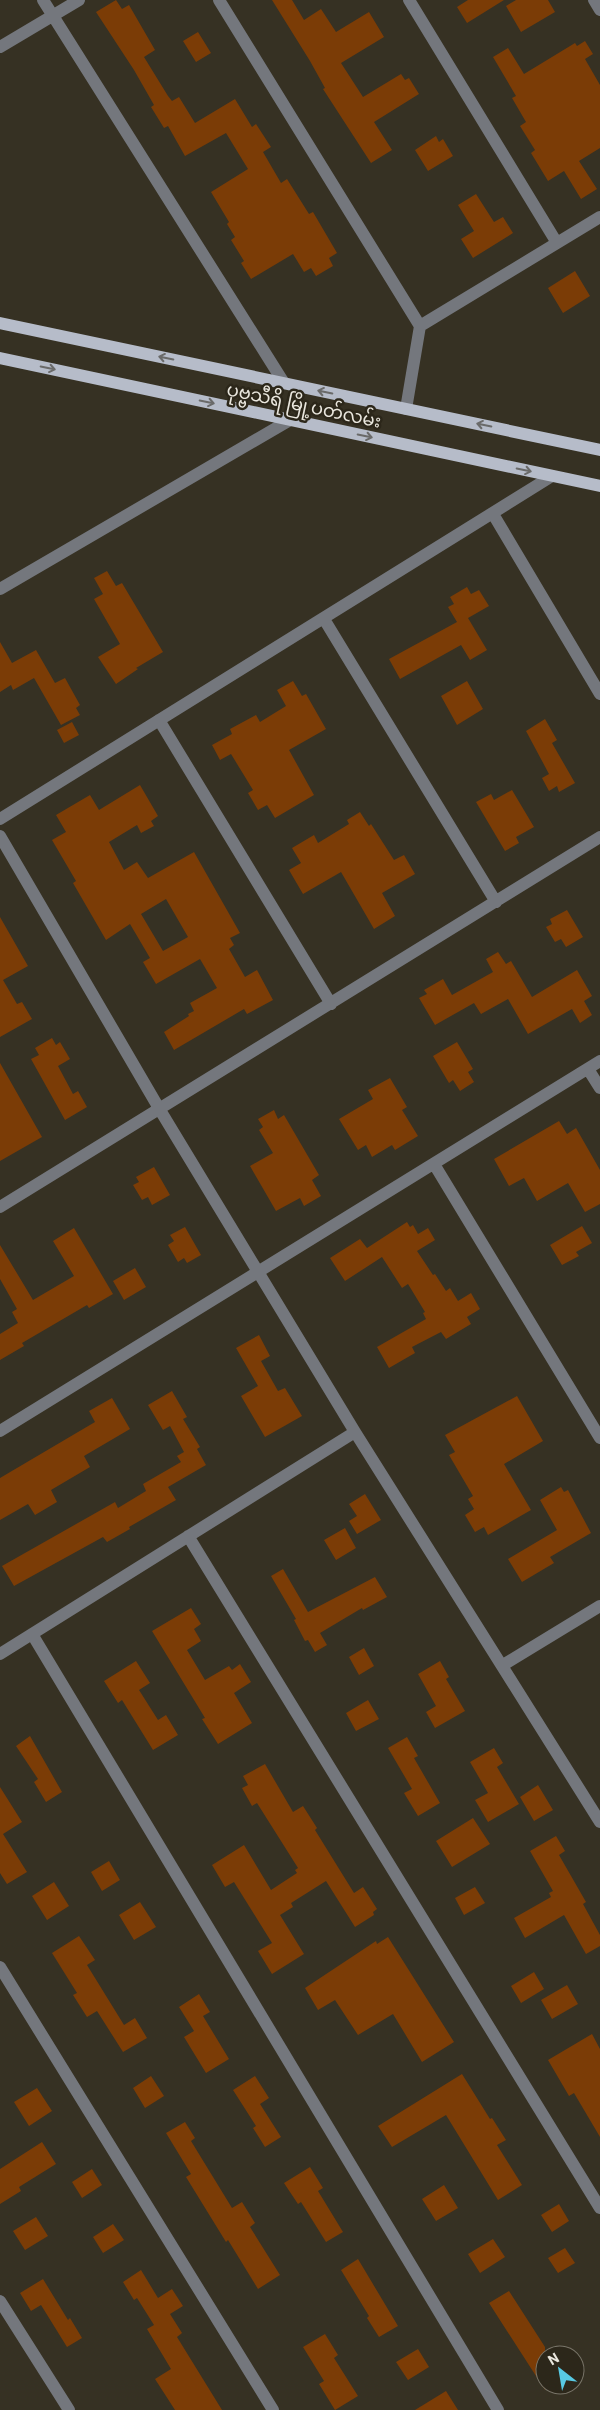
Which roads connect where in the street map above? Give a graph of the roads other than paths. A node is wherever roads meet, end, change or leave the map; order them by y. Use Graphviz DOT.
graph roads {
  1 [pos="43,0"];
  2 [pos="79,0"];
  3 [pos="219,0"];
  4 [pos="409,0"];
  5 [pos="594,0"];
  6 [pos="600,10"];
  7 [pos="53,16"];
  8 [pos="0,47"];
  9 [pos="600,217"];
  10 [pos="557,243"];
  11 [pos="0,323"];
  12 [pos="420,326"];
  13 [pos="0,358"];
  14 [pos="284,383"];
  15 [pos="406,409"];
  16 [pos="290,420"];
  17 [pos="600,450"];
  18 [pos="552,476"];
  19 [pos="600,483"];
  20 [pos="493,514"];
  21 [pos="0,589"];
  22 [pos="324,619"];
  23 [pos="600,694"];
  24 [pos="159,720"];
  25 [pos="0,819"];
  26 [pos="0,836"];
  27 [pos="600,837"];
  28 [pos="496,902"];
  29 [pos="331,1004"];
  30 [pos="600,1061"];
  31 [pos="588,1069"];
  32 [pos="600,1088"];
  33 [pos="160,1110"];
  34 [pos="434,1164"];
  35 [pos="0,1207"];
  36 [pos="260,1273"];
  37 [pos="0,1432"];
  38 [pos="354,1432"];
  39 [pos="600,1438"];
  40 [pos="188,1536"];
  41 [pos="600,1606"];
  42 [pos="32,1634"];
  43 [pos="0,1654"];
  44 [pos="503,1665"];
  45 [pos="600,1822"];
  46 [pos="0,1967"];
  47 [pos="600,2208"];
  48 [pos="0,2301"];
  49 [pos="69,2410"];
  50 [pos="273,2410"];
  51 [pos="498,2410"];
  1 -- 7 [label="street"];
  2 -- 7 [label="street"];
  3 -- 12 [label="street"];
  4 -- 10 [label="street"];
  5 -- 6 [label="street"];
  7 -- 8 [label="street"];
  7 -- 14 [label="street"];
  9 -- 10 [label="street"];
  10 -- 12 [label="street"];
  14 -- 11 [label="main road, ပုဗ္ဗသီရိ မြို့ပတ်လမ်း, one-way"];
  12 -- 15 [label="street"];
  13 -- 16 [label="main road, ပုဗ္ဗသီရိ မြို့ပတ်လမ်း, one-way"];
  15 -- 14 [label="main road, ပုဗ္ဗသီရိ မြို့ပတ်လမ်း, one-way"];
  17 -- 15 [label="main road, ပုဗ္ဗသီရိ မြို့ပတ်လမ်း, one-way"];
  16 -- 18 [label="main road, ပုဗ္ဗသီရိ မြို့ပတ်လမ်း, one-way"];
  16 -- 21 [label="street"];
  18 -- 19 [label="main road, ပုဗ္ဗသီရိ မြို့ပတ်လမ်း"];
  18 -- 20 [label="street"];
  20 -- 22 [label="street"];
  20 -- 23 [label="street"];
  22 -- 24 [label="street"];
  22 -- 28 [label="street"];
  24 -- 25 [label="street"];
  24 -- 29 [label="street"];
  26 -- 33 [label="street"];
  27 -- 28 [label="street"];
  28 -- 29 [label="street"];
  29 -- 33 [label="street"];
  30 -- 31 [label="street"];
  31 -- 32 [label="street"];
  31 -- 34 [label="street"];
  33 -- 35 [label="street"];
  33 -- 36 [label="street"];
  34 -- 36 [label="street"];
  34 -- 39 [label="street"];
  36 -- 37 [label="street"];
  36 -- 38 [label="street"];
  38 -- 40 [label="street"];
  38 -- 44 [label="street"];
  40 -- 42 [label="street"];
  40 -- 47 [label="street"];
  41 -- 44 [label="street"];
  42 -- 43 [label="street"];
  42 -- 51 [label="street"];
  44 -- 45 [label="street"];
  46 -- 50 [label="street"];
  48 -- 49 [label="street"];
}
